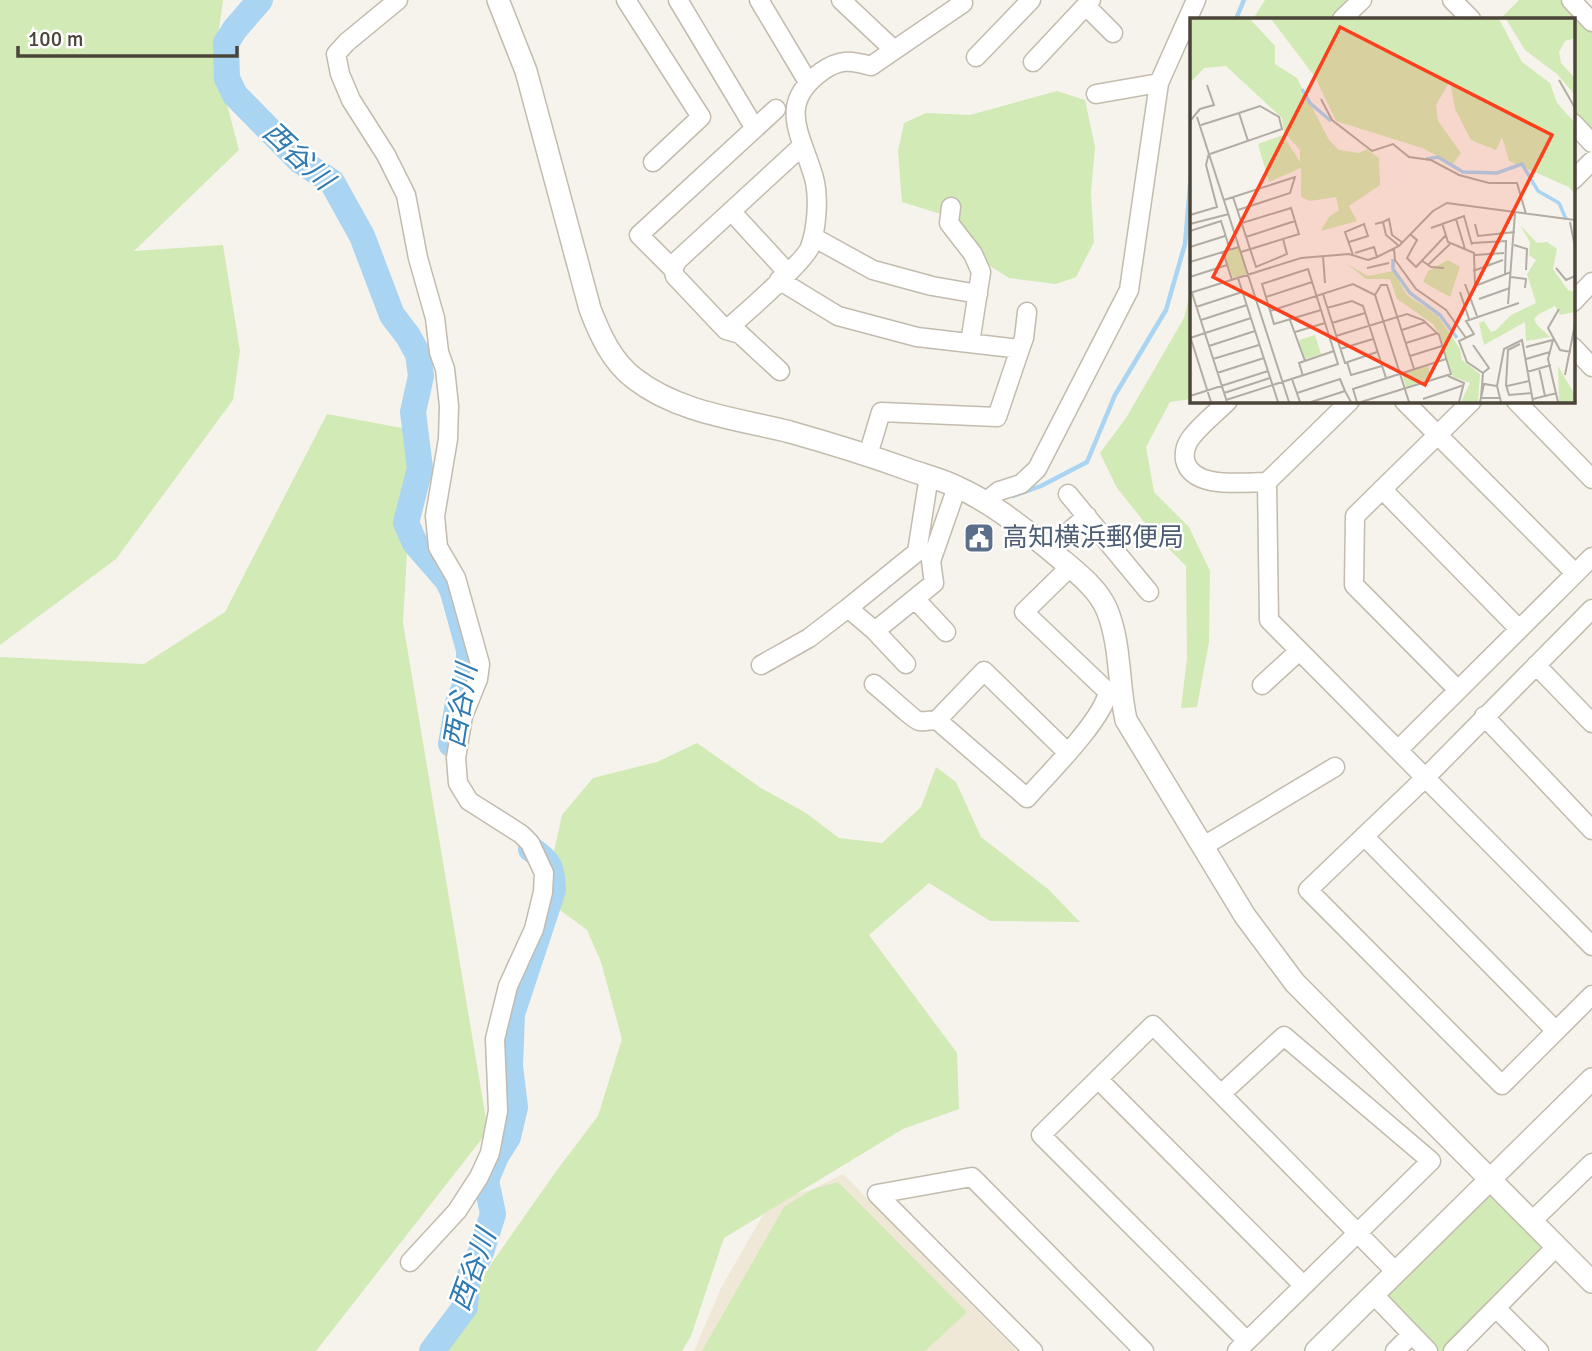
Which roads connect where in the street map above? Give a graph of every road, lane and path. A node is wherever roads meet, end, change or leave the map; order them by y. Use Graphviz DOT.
graph roads {
  1 [pos="398,0"];
  2 [pos="498,0"];
  3 [pos="626,0"];
  4 [pos="678,0"];
  5 [pos="841,0"];
  6 [pos="960,0"];
  7 [pos="1031,0"];
  8 [pos="1196,0"];
  9 [pos="1452,0"];
  10 [pos="1571,0"];
  11 [pos="765,2"];
  12 [pos="1088,3"];
  13 [pos="1470,18"];
  14 [pos="1592,22"];
  15 [pos="1112,33"];
  16 [pos="894,50"];
  17 [pos="976,57"];
  18 [pos="1033,62"];
  19 [pos="808,82"];
  20 [pos="1159,83"];
  21 [pos="1096,93"];
  22 [pos="776,109"];
  23 [pos="1574,124"];
  24 [pos="754,127"];
  25 [pos="1592,143"];
  26 [pos="802,146"];
  27 [pos="1592,161"];
  28 [pos="653,162"];
  29 [pos="1574,179"];
  30 [pos="951,207"];
  31 [pos="731,211"];
  32 [pos="813,237"];
  33 [pos="673,269"];
  34 [pos="783,276"];
  35 [pos="1592,282"];
  36 [pos="978,294"];
  37 [pos="1574,301"];
  38 [pos="1027,312"];
  39 [pos="726,330"];
  40 [pos="970,344"];
  41 [pos="1574,348"];
  42 [pos="1020,349"];
  43 [pos="1592,367"];
  44 [pos="780,371"];
  45 [pos="1227,402"];
  46 [pos="1349,402"];
  47 [pos="1405,402"];
  48 [pos="1471,402"];
  49 [pos="1517,402"];
  50 [pos="1438,435"];
  51 [pos="868,455"];
  52 [pos="929,477"];
  53 [pos="1592,479"];
  54 [pos="1267,482"];
  55 [pos="957,487"];
  56 [pos="1382,489"];
  57 [pos="1068,494"];
  58 [pos="985,502"];
  59 [pos="1087,516"];
  60 [pos="1049,550"];
  61 [pos="1592,556"];
  62 [pos="1070,568"];
  63 [pos="1575,573"];
  64 [pos="1149,592"];
  65 [pos="915,599"];
  66 [pos="848,608"];
  67 [pos="1592,609"];
  68 [pos="1519,629"];
  69 [pos="875,631"];
  70 [pos="946,632"];
  71 [pos="1299,651"];
  72 [pos="906,664"];
  73 [pos="761,665"];
  74 [pos="1536,665"];
  75 [pos="874,684"];
  76 [pos="1262,685"];
  77 [pos="1458,690"];
  78 [pos="1114,694"];
  79 [pos="1484,716"];
  80 [pos="937,720"];
  81 [pos="1592,723"];
  82 [pos="1398,750"];
  83 [pos="1067,752"];
  84 [pos="1335,767"];
  85 [pos="1424,778"];
  86 [pos="1592,830"];
  87 [pos="1364,836"];
  88 [pos="1202,847"];
  89 [pos="1592,946"];
  90 [pos="1592,995"];
  91 [pos="1555,1030"];
  92 [pos="1098,1079"];
  93 [pos="1592,1079"];
  94 [pos="1221,1094"];
  95 [pos="1592,1163"];
  96 [pos="1491,1179"];
  97 [pos="1532,1221"];
  98 [pos="1357,1231"];
  99 [pos="1557,1246"];
  100 [pos="410,1262"];
  101 [pos="1395,1272"];
  102 [pos="1592,1282"];
  103 [pos="1303,1285"];
  104 [pos="1373,1294"];
  105 [pos="1496,1308"];
  106 [pos="1412,1334"];
  107 [pos="1242,1346"];
  108 [pos="1033,1351"];
  109 [pos="1144,1351"];
  110 [pos="1316,1351"];
  111 [pos="1395,1351"];
  112 [pos="1428,1351"];
  113 [pos="1453,1351"];
  114 [pos="1539,1351"];
  1 -- 100 [label="street"];
  2 -- 51 [label="street"];
  3 -- 28 [label="street"];
  4 -- 24 [label="street"];
  5 -- 16 [label="street"];
  6 -- 16 [label="street"];
  7 -- 17 [label="street"];
  8 -- 20 [label="street"];
  9 -- 13 [label="street"];
  10 -- 14 [label="street"];
  11 -- 19 [label="street"];
  12 -- 15 [label="street"];
  12 -- 18 [label="street"];
  16 -- 19 [label="street"];
  19 -- 26 [label="street"];
  20 -- 21 [label="street"];
  20 -- 58 [label="street"];
  22 -- 24 [label="street"];
  23 -- 25 [label="street"];
  24 -- 33 [label="street"];
  26 -- 31 [label="street"];
  26 -- 32 [label="street"];
  27 -- 29 [label="street"];
  30 -- 36 [label="street"];
  31 -- 33 [label="street"];
  31 -- 34 [label="street"];
  32 -- 34 [label="street"];
  32 -- 36 [label="street"];
  33 -- 39 [label="street"];
  34 -- 39 [label="street"];
  34 -- 40 [label="street"];
  35 -- 37 [label="street"];
  36 -- 40 [label="street"];
  38 -- 42 [label="street"];
  39 -- 44 [label="street"];
  40 -- 42 [label="street"];
  41 -- 43 [label="street"];
  42 -- 51 [label="street"];
  45 -- 54 [label="street"];
  46 -- 54 [label="street"];
  47 -- 50 [label="street"];
  48 -- 50 [label="street"];
  49 -- 53 [label="street"];
  50 -- 56 [label="street"];
  50 -- 63 [label="street"];
  51 -- 52 [label="street"];
  52 -- 55 [label="street"];
  52 -- 66 [label="street"];
  54 -- 71 [label="street"];
  55 -- 58 [label="street"];
  55 -- 65 [label="street"];
  56 -- 68 [label="street"];
  56 -- 77 [label="street"];
  57 -- 59 [label="street"];
  58 -- 60 [label="street"];
  59 -- 60 [label="street"];
  59 -- 64 [label="street"];
  60 -- 62 [label="street"];
  61 -- 63 [label="street"];
  62 -- 78 [label="street"];
  62 -- 78 [label="street"];
  63 -- 68 [label="street"];
  65 -- 69 [label="street"];
  65 -- 70 [label="street"];
  66 -- 69 [label="street"];
  66 -- 73 [label="street"];
  67 -- 74 [label="street"];
  68 -- 77 [label="street"];
  69 -- 72 [label="street"];
  71 -- 76 [label="street"];
  71 -- 82 [label="street"];
  74 -- 79 [label="street"];
  74 -- 81 [label="street"];
  75 -- 80 [label="street"];
  77 -- 82 [label="street"];
  78 -- 83 [label="street"];
  78 -- 88 [label="street"];
  79 -- 85 [label="street"];
  79 -- 86 [label="street"];
  80 -- 83 [label="street"];
  80 -- 83 [label="street"];
  82 -- 85 [label="street"];
  84 -- 88 [label="street"];
  85 -- 87 [label="street"];
  85 -- 89 [label="street"];
  87 -- 91 [label="street"];
  87 -- 91 [label="street"];
  88 -- 96 [label="street"];
  90 -- 91 [label="street"];
  92 -- 94 [label="street"];
  92 -- 103 [label="street"];
  92 -- 107 [label="street"];
  93 -- 96 [label="street"];
  94 -- 98 [label="street"];
  94 -- 98 [label="street"];
  95 -- 97 [label="street"];
  96 -- 97 [label="street"];
  96 -- 101 [label="street"];
  97 -- 99 [label="street"];
  98 -- 101 [label="street"];
  98 -- 103 [label="street"];
  99 -- 102 [label="street"];
  99 -- 105 [label="street"];
  101 -- 104 [label="street"];
  103 -- 107 [label="street"];
  104 -- 106 [label="street"];
  104 -- 110 [label="street"];
  105 -- 113 [label="street"];
  105 -- 114 [label="street"];
  106 -- 111 [label="street"];
  106 -- 112 [label="street"];
  108 -- 109 [label="street"];
}
